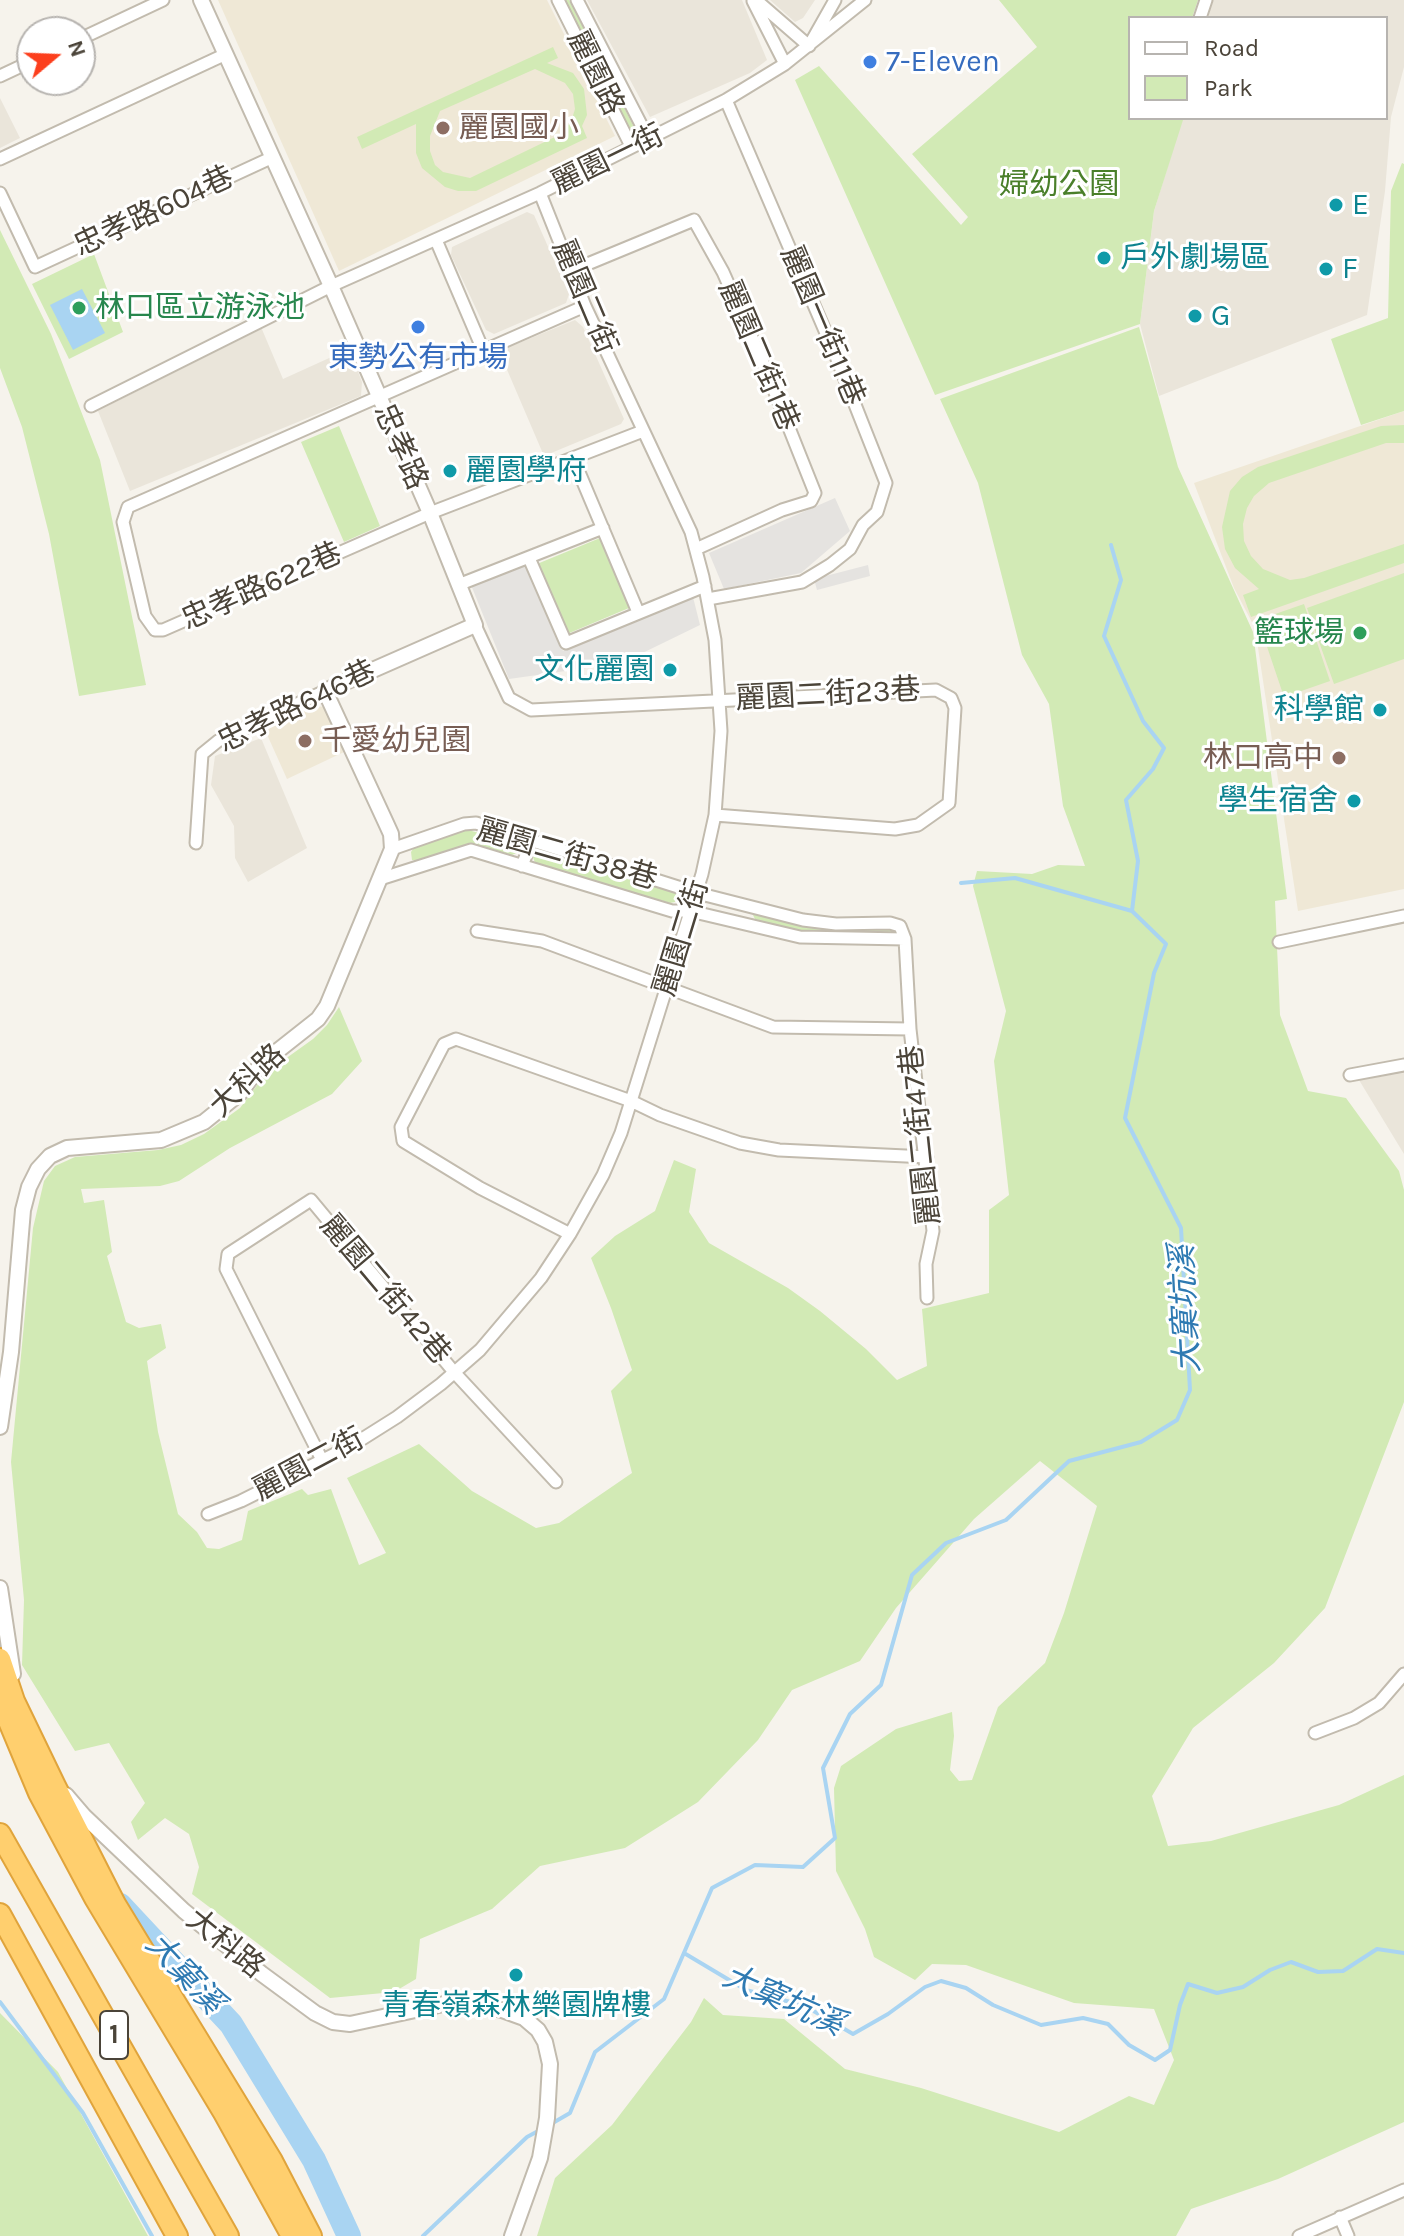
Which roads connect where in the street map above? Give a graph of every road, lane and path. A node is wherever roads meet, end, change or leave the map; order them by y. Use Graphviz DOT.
graph roads {
  1 [pos="163,0"];
  2 [pos="201,0"];
  3 [pos="558,0"];
  4 [pos="577,0"];
  5 [pos="755,0"];
  6 [pos="835,0"];
  7 [pos="865,0"];
  8 [pos="96,31"];
  9 [pos="809,46"];
  10 [pos="226,54"];
  11 [pos="785,64"];
  12 [pos="726,100"];
  13 [pos="649,140"];
  14 [pos="631,146"];
  15 [pos="273,157"];
  16 [pos="0,159"];
  17 [pos="0,193"];
  18 [pos="540,193"];
  19 [pos="436,240"];
  20 [pos="573,270"];
  21 [pos="331,286"];
  22 [pos="585,306"];
  23 [pos="483,350"];
  24 [pos="378,398"];
  25 [pos="91,406"];
  26 [pos="643,431"];
  27 [pos="573,458"];
  28 [pos="430,513"];
  29 [pos="603,528"];
  30 [pos="696,549"];
  31 [pos="529,558"];
  32 [pos="458,585"];
  33 [pos="705,586"];
  34 [pos="708,599"];
  35 [pos="638,612"];
  36 [pos="475,625"];
  37 [pos="325,691"];
  38 [pos="721,700"];
  39 [pos="715,815"];
  40 [pos="531,842"];
  41 [pos="196,843"];
  42 [pos="392,849"];
  43 [pos="522,866"];
  44 [pos="380,879"];
  45 [pos="697,893"];
  46 [pos="748,905"];
  47 [pos="690,911"];
  48 [pos="1404,916"];
  49 [pos="744,922"];
  50 [pos="477,931"];
  51 [pos="905,939"];
  52 [pos="1279,942"];
  53 [pos="667,990"];
  54 [pos="910,1029"];
  55 [pos="1404,1065"];
  56 [pos="1350,1075"];
  57 [pos="631,1101"];
  58 [pos="927,1157"];
  59 [pos="570,1234"];
  60 [pos="927,1298"];
  61 [pos="454,1372"];
  62 [pos="0,1427"];
  63 [pos="322,1460"];
  64 [pos="556,1482"];
  65 [pos="208,1514"];
  66 [pos="0,1588"];
  67 [pos="0,1659"];
  68 [pos="1404,1674"];
  69 [pos="0,1700"];
  70 [pos="1315,1733"];
  71 [pos="0,1834"];
  72 [pos="0,1914"];
  73 [pos="1404,2190"];
  74 [pos="1340,2217"];
  75 [pos="177,2236"];
  76 [pos="228,2236"];
  77 [pos="292,2236"];
  78 [pos="311,2236"];
  79 [pos="512,2236"];
  80 [pos="1299,2236"];
  81 [pos="1348,2236"];
  1 -- 8 [label="street"];
  2 -- 10 [label="street, 忠孝路"];
  3 -- 14 [label="street, 麗園路"];
  4 -- 13 [label="street, 麗園路"];
  5 -- 9 [label="street"];
  5 -- 11 [label="street"];
  6 -- 9 [label="street"];
  7 -- 9 [label="street, 麗園一街"];
  9 -- 11 [label="street, 麗園一街"];
  10 -- 15 [label="street, 忠孝路"];
  10 -- 16 [label="street"];
  11 -- 12 [label="street, 麗園一街"];
  12 -- 13 [label="street, 麗園一街"];
  12 -- 34 [label="street, 麗園一街11巷"];
  13 -- 14 [label="street, 麗園一街"];
  14 -- 18 [label="street, 麗園一街"];
  15 -- 17 [label="street, 忠孝路604巷"];
  15 -- 21 [label="street, 忠孝路"];
  18 -- 19 [label="street, 麗園一街"];
  18 -- 20 [label="street, 麗園二街"];
  19 -- 21 [label="street, 麗園一街"];
  19 -- 23 [label="street"];
  20 -- 22 [label="street, 麗園二街"];
  20 -- 30 [label="street, 麗園二街1巷"];
  21 -- 24 [label="street, 忠孝路"];
  21 -- 25 [label="street, 麗園一街"];
  22 -- 23 [label="street"];
  22 -- 26 [label="street, 麗園二街"];
  23 -- 24 [label="street"];
  24 -- 28 [label="street, 忠孝路"];
  24 -- 28 [label="street, 忠孝路622巷"];
  26 -- 27 [label="street"];
  26 -- 30 [label="street, 麗園二街"];
  27 -- 28 [label="street"];
  27 -- 29 [label="street"];
  28 -- 32 [label="street, 忠孝路"];
  29 -- 31 [label="street"];
  29 -- 35 [label="street"];
  30 -- 33 [label="street, 麗園二街"];
  31 -- 32 [label="street"];
  31 -- 35 [label="street"];
  32 -- 36 [label="street, 忠孝路"];
  33 -- 34 [label="street, 麗園二街"];
  33 -- 35 [label="street"];
  34 -- 38 [label="street, 麗園二街"];
  36 -- 37 [label="street, 忠孝路646巷"];
  36 -- 38 [label="street, 忠孝路"];
  37 -- 41 [label="street, 忠孝路646巷"];
  37 -- 42 [label="street"];
  38 -- 39 [label="street, 麗園二街"];
  38 -- 39 [label="street, 麗園二街23巷"];
  39 -- 45 [label="street, 麗園二街"];
  40 -- 42 [label="street, 麗園二街38巷"];
  40 -- 43 [label="street"];
  40 -- 45 [label="street, 麗園二街38巷"];
  42 -- 44 [label="street, 大科路"];
  43 -- 44 [label="street, 麗園二街38巷"];
  43 -- 47 [label="street, 麗園二街38巷"];
  44 -- 62 [label="street, 大科路"];
  45 -- 46 [label="street, 麗園二街38巷"];
  45 -- 47 [label="street, 麗園二街"];
  46 -- 49 [label="street"];
  46 -- 51 [label="street, 麗園二街38巷"];
  47 -- 49 [label="street, 麗園二街38巷"];
  47 -- 53 [label="street, 麗園二街"];
  48 -- 52 [label="street"];
  49 -- 51 [label="street, 麗園二街38巷"];
  50 -- 53 [label="street, 麗園二街47巷"];
  51 -- 54 [label="street"];
  53 -- 54 [label="street, 麗園二街47巷"];
  53 -- 57 [label="street, 麗園二街"];
  54 -- 58 [label="street, 麗園二街47巷"];
  55 -- 56 [label="street"];
  57 -- 58 [label="street"];
  57 -- 59 [label="street, 麗園二街"];
  57 -- 59 [label="street"];
  58 -- 60 [label="street, 麗園二街47巷"];
  59 -- 61 [label="street, 麗園二街"];
  61 -- 63 [label="street, 麗園二街"];
  61 -- 63 [label="street, 麗園二街42巷"];
  61 -- 64 [label="street"];
  63 -- 65 [label="street, 麗園二街"];
  66 -- 79 [label="street, 大科路"];
  67 -- 78 [label="highway"];
  68 -- 70 [label="street"];
  69 -- 77 [label="highway, 1"];
  71 -- 76 [label="highway, 1"];
  72 -- 75 [label="highway, 1"];
  73 -- 74 [label="street"];
  74 -- 80 [label="street"];
  74 -- 81 [label="street"];
}
